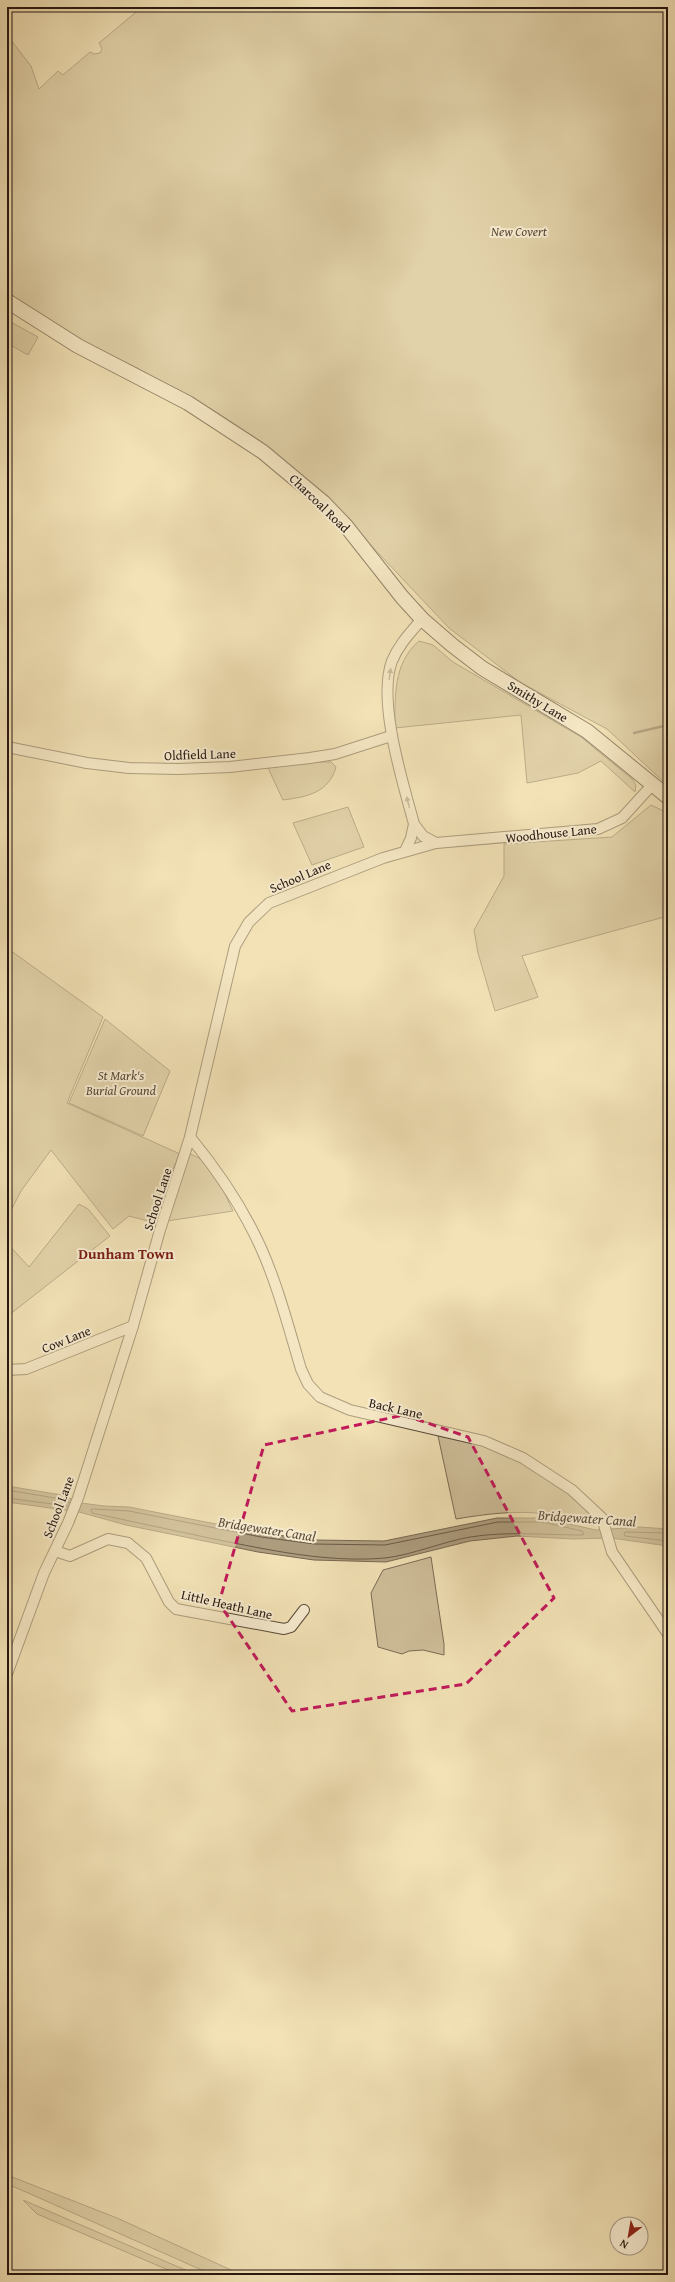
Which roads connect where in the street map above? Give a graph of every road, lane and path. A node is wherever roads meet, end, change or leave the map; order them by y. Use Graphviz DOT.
graph roads {
  1 [pos="7,301"];
  2 [pos="422,619"];
  3 [pos="392,736"];
  4 [pos="7,747"];
  5 [pos="653,784"];
  6 [pos="668,797"];
  7 [pos="414,824"];
  8 [pos="436,843"];
  9 [pos="405,851"];
  10 [pos="190,1137"];
  11 [pos="133,1326"];
  12 [pos="7,1370"];
  13 [pos="55,1551"];
  14 [pos="304,1610"];
  15 [pos="668,1634"];
  16 [pos="7,1674"];
  1 -- 2 [label="main road, Charcoal Road"];
  3 -- 2 [label="street, one-way"];
  2 -- 5 [label="main road, Smithy Lane"];
  3 -- 4 [label="street, Oldfield Lane"];
  7 -- 3 [label="street, one-way"];
  5 -- 6 [label="main road"];
  5 -- 8 [label="street, Woodhouse Lane"];
  7 -- 8 [label="street"];
  7 -- 9 [label="street"];
  8 -- 9 [label="street, School Lane"];
  9 -- 10 [label="street, School Lane"];
  10 -- 11 [label="street, School Lane"];
  10 -- 15 [label="street, Back Lane"];
  11 -- 12 [label="street, Cow Lane"];
  11 -- 13 [label="street, School Lane"];
  13 -- 14 [label="street, Little Heath Lane"];
  13 -- 16 [label="street, School Lane"];
}
